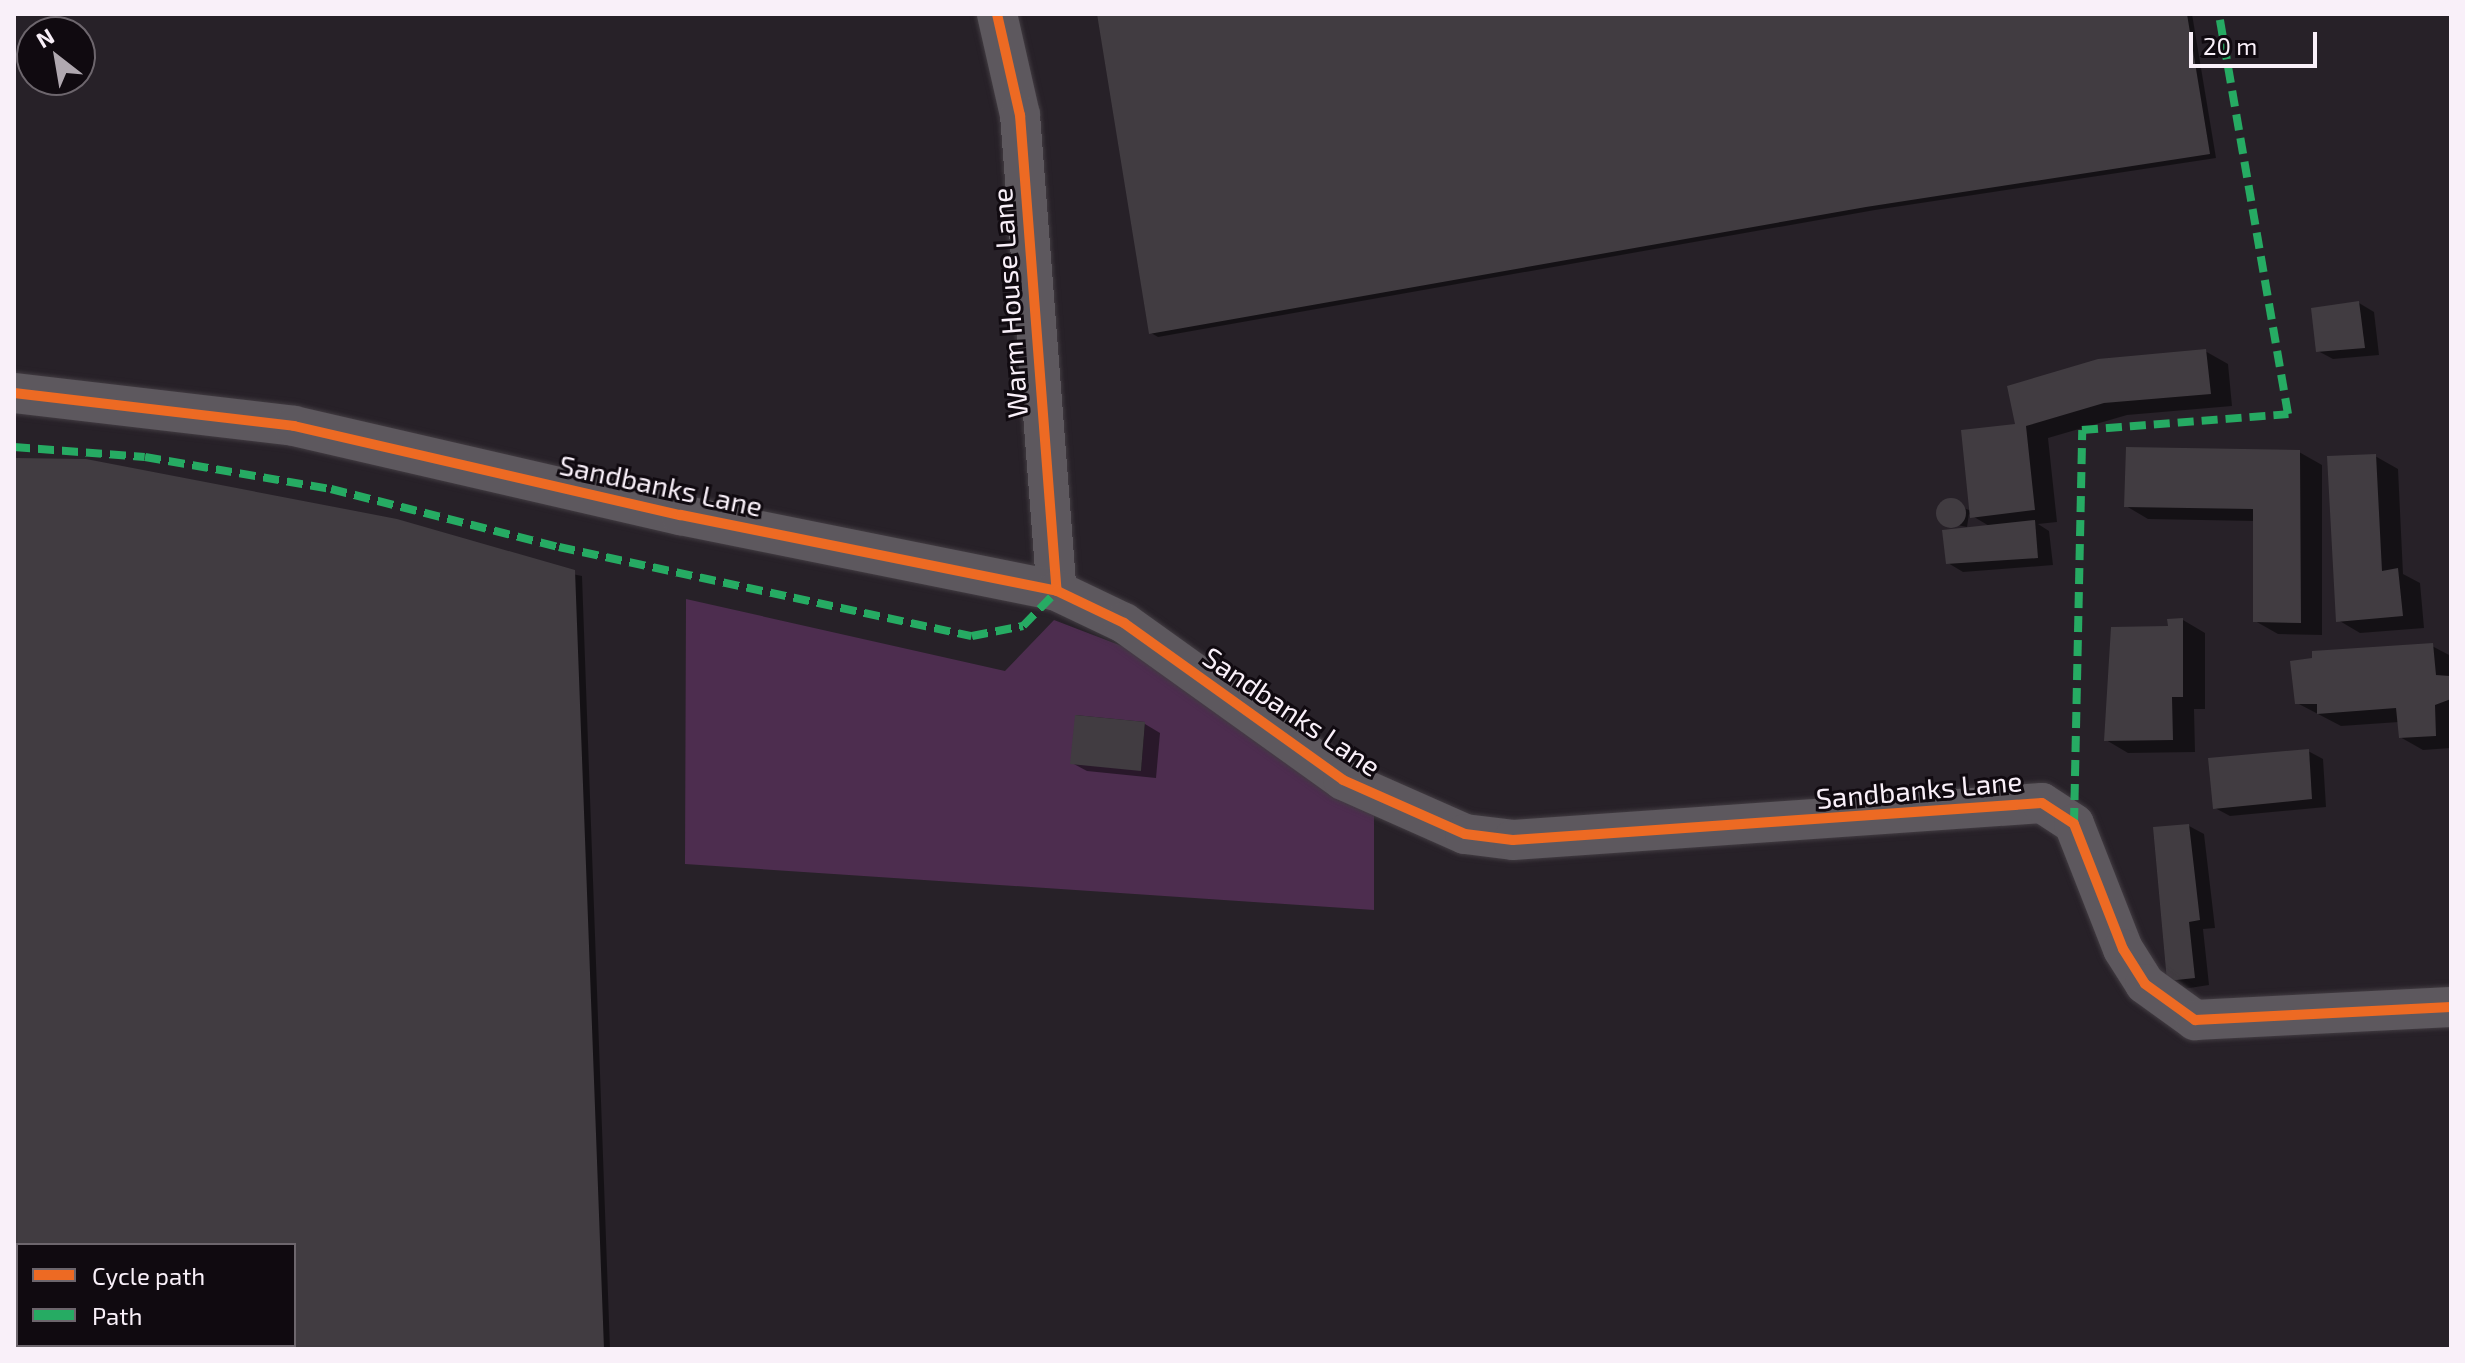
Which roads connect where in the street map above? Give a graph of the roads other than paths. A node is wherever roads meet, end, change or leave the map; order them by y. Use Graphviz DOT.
graph roads {
  1 [pos="997,14"];
  2 [pos="14,393"];
  3 [pos="1057,591"];
  4 [pos="2451,1007"];
  1 -- 3 [label="street, Warm House Lane"];
  2 -- 3 [label="street, Sandbanks Lane"];
  3 -- 4 [label="street, Sandbanks Lane"];
}
